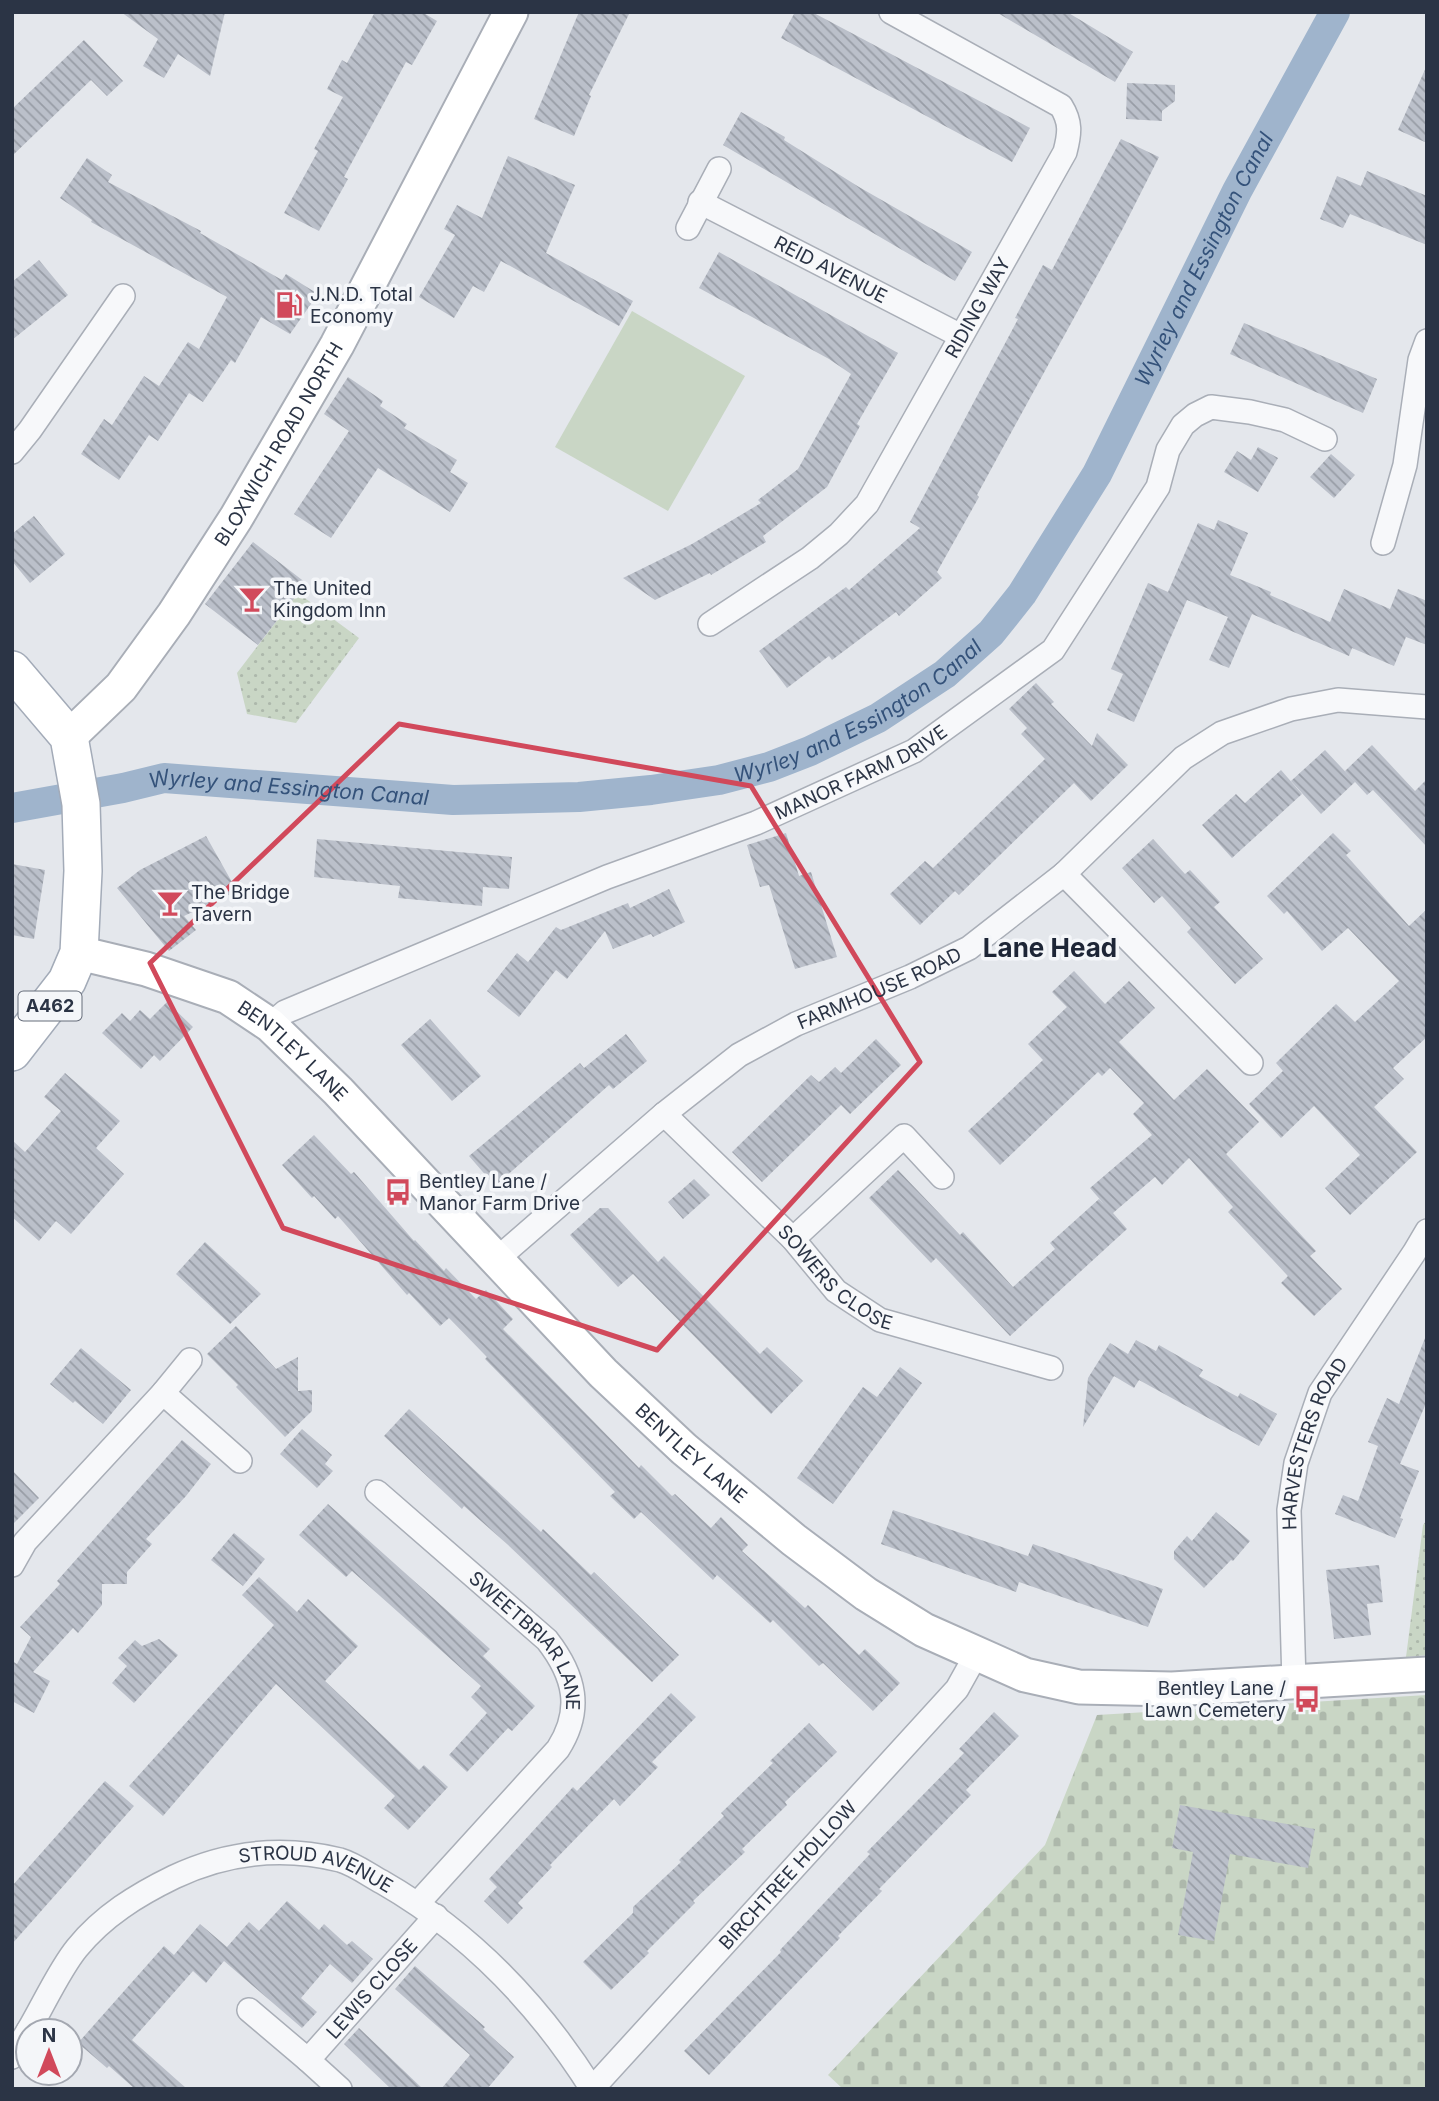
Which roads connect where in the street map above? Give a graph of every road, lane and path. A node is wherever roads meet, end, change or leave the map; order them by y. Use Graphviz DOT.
graph roads {
  1 [pos="511,12"];
  2 [pos="891,12"];
  3 [pos="719,169"];
  4 [pos="700,202"];
  5 [pos="688,228"];
  6 [pos="123,296"];
  7 [pos="961,335"];
  8 [pos="1427,341"];
  9 [pos="1325,439"];
  10 [pos="12,452"];
  11 [pos="1383,543"];
  12 [pos="710,624"];
  13 [pos="12,670"];
  14 [pos="1427,707"];
  15 [pos="71,746"];
  16 [pos="1063,874"];
  17 [pos="79,953"];
  18 [pos="270,1024"];
  19 [pos="12,1052"];
  20 [pos="1251,1063"];
  21 [pos="663,1114"];
  22 [pos="942,1177"];
  23 [pos="1427,1231"];
  24 [pos="793,1239"];
  25 [pos="497,1259"];
  26 [pos="190,1360"];
  27 [pos="1051,1368"];
  28 [pos="163,1393"];
  29 [pos="240,1461"];
  30 [pos="377,1492"];
  31 [pos="12,1565"];
  32 [pos="976,1655"];
  33 [pos="1427,1674"];
  34 [pos="1294,1682"];
  35 [pos="427,1909"];
  36 [pos="249,2010"];
  37 [pos="36,2017"];
  38 [pos="308,2060"];
  39 [pos="340,2089"];
  40 [pos="592,2089"];
  1 -- 15 [label="street, BLOXWICH ROAD NORTH"];
  2 -- 7 [label="street, RIDING WAY"];
  3 -- 4 [label="street"];
  4 -- 5 [label="street"];
  4 -- 7 [label="street, REID AVENUE"];
  6 -- 10 [label="street"];
  7 -- 12 [label="street, RIDING WAY"];
  8 -- 11 [label="street"];
  9 -- 18 [label="street, MANOR FARM DRIVE"];
  13 -- 15 [label="main road"];
  14 -- 16 [label="street, FARMHOUSE ROAD"];
  15 -- 17 [label="main road, A462"];
  16 -- 20 [label="street"];
  16 -- 21 [label="street, FARMHOUSE ROAD"];
  17 -- 18 [label="street, BENTLEY LANE"];
  17 -- 19 [label="main road, A462"];
  18 -- 25 [label="street, BENTLEY LANE"];
  21 -- 24 [label="street, SOWERS CLOSE"];
  21 -- 25 [label="street, FARMHOUSE ROAD"];
  22 -- 24 [label="street"];
  23 -- 34 [label="street, HARVESTERS ROAD"];
  24 -- 27 [label="street, SOWERS CLOSE"];
  25 -- 32 [label="street, BENTLEY LANE"];
  26 -- 28 [label="street"];
  28 -- 29 [label="street"];
  28 -- 31 [label="street"];
  30 -- 35 [label="street, SWEETBRIAR LANE"];
  32 -- 34 [label="street, BENTLEY LANE"];
  32 -- 40 [label="street, BIRCHTREE HOLLOW"];
  33 -- 34 [label="street, BENTLEY LANE"];
  35 -- 37 [label="street, STROUD AVENUE"];
  35 -- 38 [label="street, LEWIS CLOSE"];
  35 -- 40 [label="street, STROUD AVENUE"];
  36 -- 38 [label="street"];
  38 -- 39 [label="street"];
}
